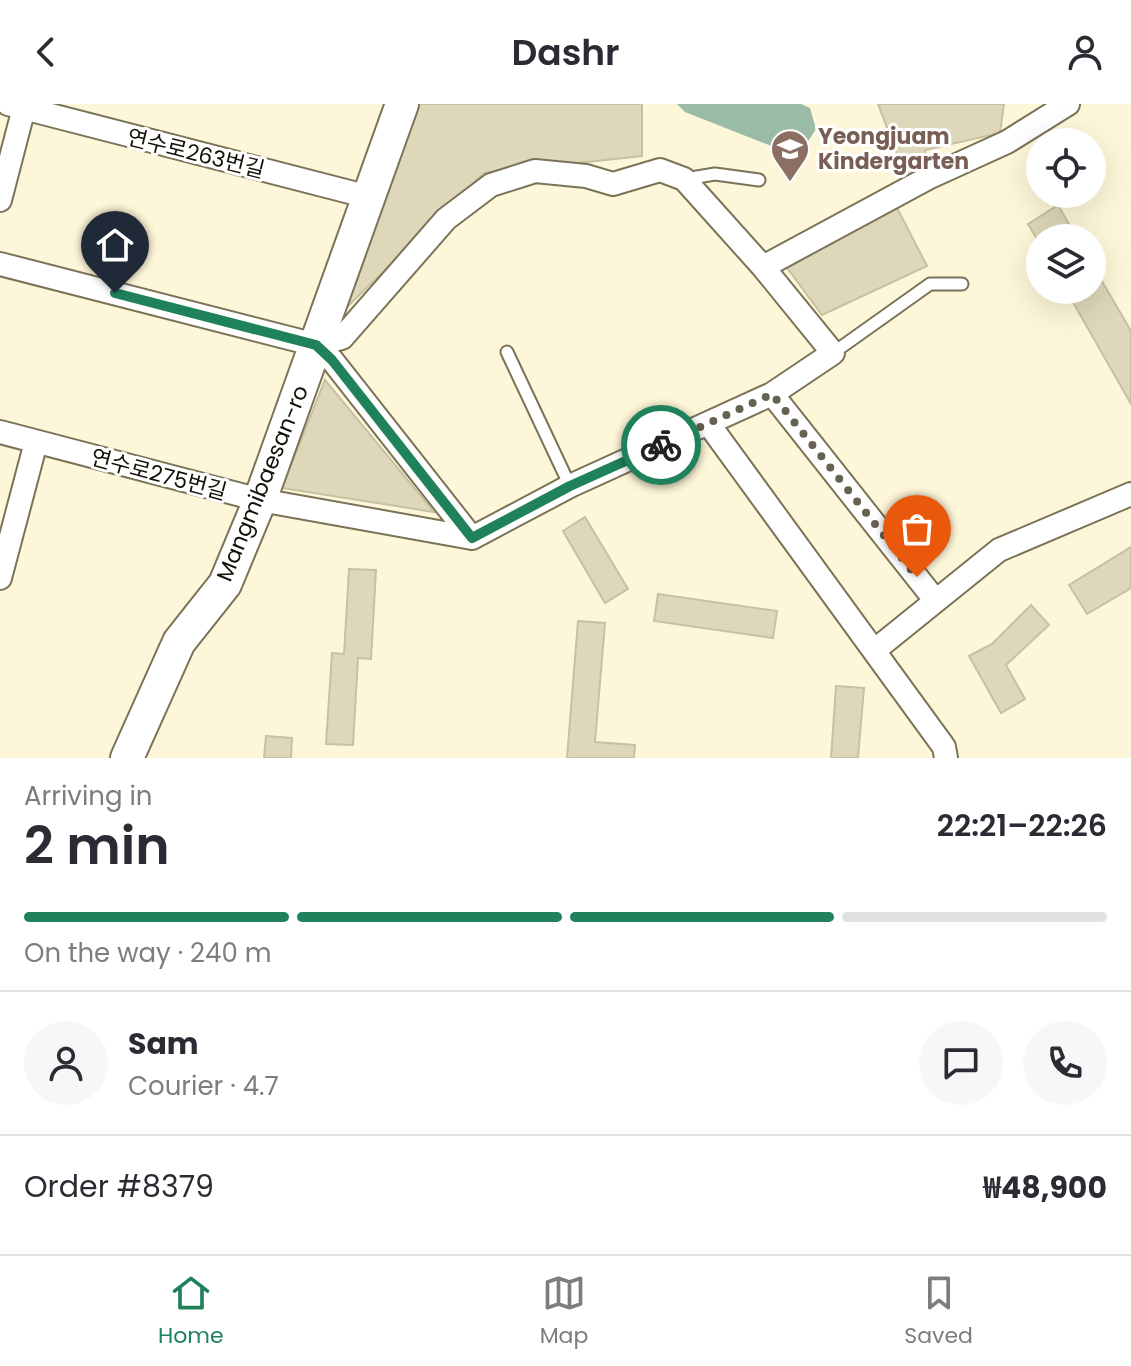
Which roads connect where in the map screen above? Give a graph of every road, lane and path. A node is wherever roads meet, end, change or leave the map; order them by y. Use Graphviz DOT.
graph roads {
  1 [pos="402,104"];
  2 [pos="1068,104"];
  3 [pos="19,105"];
  4 [pos="684,179"];
  5 [pos="759,180"];
  6 [pos="369,197"];
  7 [pos="0,200"];
  8 [pos="0,264"];
  9 [pos="763,267"];
  10 [pos="962,284"];
  11 [pos="316,345"];
  12 [pos="507,352"];
  13 [pos="833,353"];
  14 [pos="772,394"];
  15 [pos="708,423"];
  16 [pos="0,432"];
  17 [pos="36,442"];
  18 [pos="570,486"];
  19 [pos="1131,494"];
  20 [pos="260,500"];
  21 [pos="6,527"];
  22 [pos="472,538"];
  23 [pos="0,578"];
  24 [pos="935,600"];
  25 [pos="875,650"];
  26 [pos="127,758"];
  27 [pos="946,758"];
  1 -- 6 [label="street, Mangmibaesan-ro"];
  2 -- 9 [label="street"];
  3 -- 6 [label="street, 연수로263번길"];
  3 -- 7 [label="street, 연수로263번길"];
  4 -- 5 [label="lane"];
  4 -- 9 [label="street"];
  4 -- 11 [label="street"];
  6 -- 11 [label="street, Mangmibaesan-ro"];
  8 -- 11 [label="street"];
  9 -- 13 [label="street"];
  10 -- 13 [label="lane"];
  11 -- 20 [label="street, Mangmibaesan-ro"];
  11 -- 22 [label="street"];
  12 -- 18 [label="lane"];
  13 -- 14 [label="street"];
  14 -- 15 [label="street"];
  14 -- 24 [label="street"];
  15 -- 18 [label="street"];
  15 -- 25 [label="street"];
  16 -- 17 [label="street, 연수로275번길"];
  17 -- 20 [label="street, 연수로275번길"];
  17 -- 21 [label="street"];
  18 -- 22 [label="street"];
  19 -- 24 [label="street"];
  20 -- 22 [label="street, 연수로275번길"];
  20 -- 26 [label="street, Mangmibaesan-ro"];
  21 -- 23 [label="street"];
  24 -- 25 [label="street"];
  25 -- 27 [label="street"];
}
